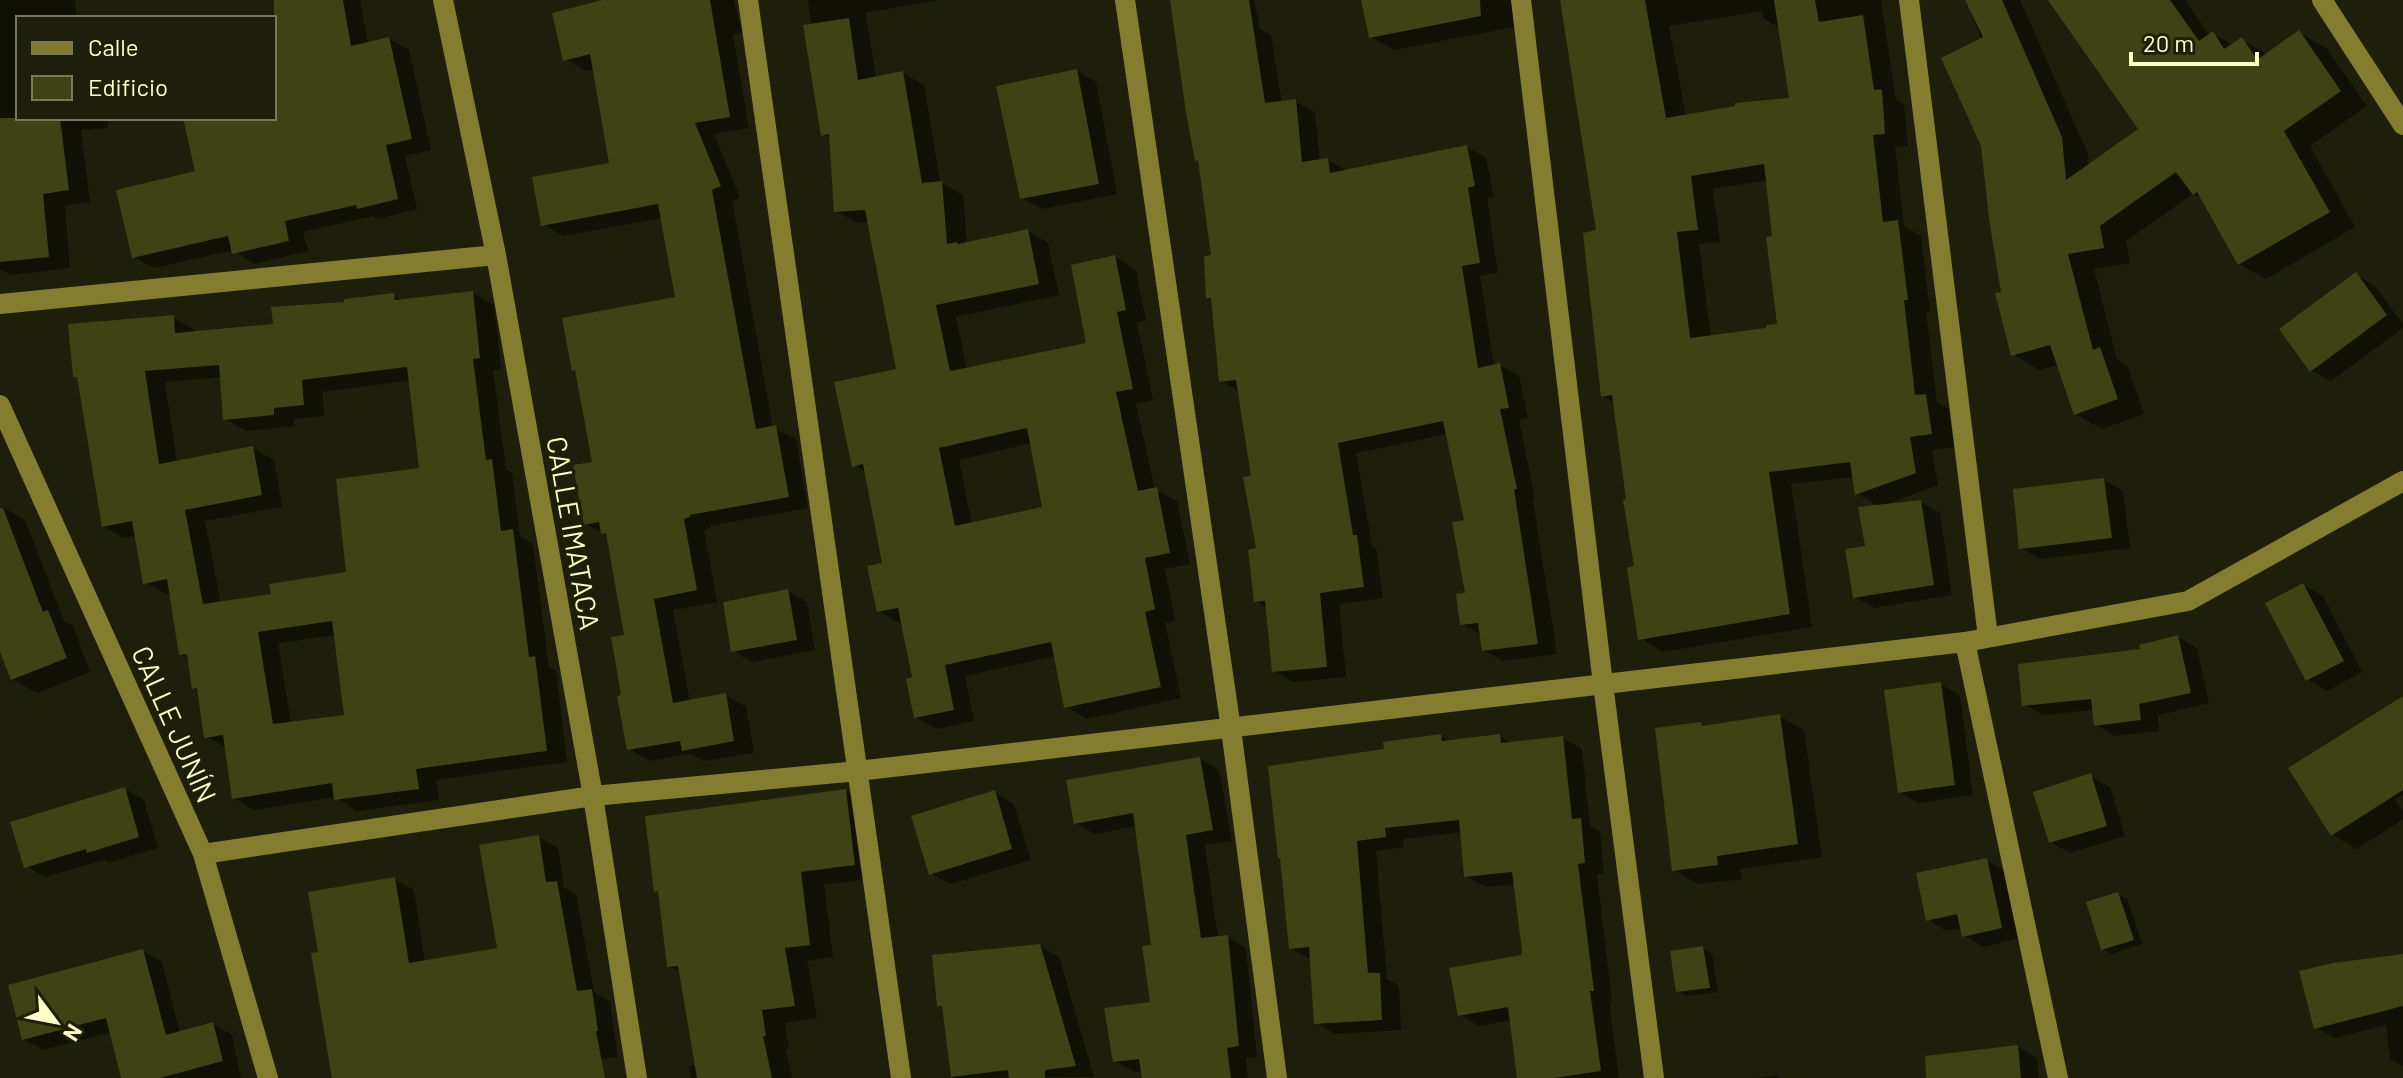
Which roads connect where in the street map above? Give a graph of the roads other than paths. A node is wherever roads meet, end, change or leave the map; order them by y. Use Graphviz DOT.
graph roads {
  1 [pos="443,0"];
  2 [pos="748,0"];
  3 [pos="1125,0"];
  4 [pos="1521,0"];
  5 [pos="1909,0"];
  6 [pos="2322,0"];
  7 [pos="2403,125"];
  8 [pos="496,255"];
  9 [pos="0,304"];
  10 [pos="0,405"];
  11 [pos="2403,481"];
  12 [pos="1988,637"];
  13 [pos="1965,642"];
  14 [pos="1603,684"];
  15 [pos="1231,729"];
  16 [pos="858,771"];
  17 [pos="593,796"];
  18 [pos="203,854"];
  19 [pos="268,1078"];
  20 [pos="637,1078"];
  21 [pos="901,1078"];
  22 [pos="1277,1078"];
  23 [pos="1654,1078"];
  24 [pos="2058,1078"];
  1 -- 8 [label="street, CALLE IMATACA"];
  2 -- 16 [label="street"];
  3 -- 15 [label="street"];
  4 -- 14 [label="street"];
  5 -- 12 [label="street"];
  6 -- 7 [label="street"];
  8 -- 9 [label="street"];
  8 -- 17 [label="street, CALLE IMATACA"];
  10 -- 18 [label="street, CALLE JUNÍN"];
  11 -- 12 [label="street"];
  12 -- 13 [label="street"];
  13 -- 14 [label="street"];
  13 -- 24 [label="street"];
  14 -- 15 [label="street"];
  14 -- 23 [label="street"];
  15 -- 16 [label="street"];
  15 -- 22 [label="street"];
  16 -- 17 [label="street"];
  16 -- 21 [label="street"];
  17 -- 18 [label="street"];
  17 -- 20 [label="street, CALLE IMATACA"];
  18 -- 19 [label="street, CALLE JUNÍN"];
}
